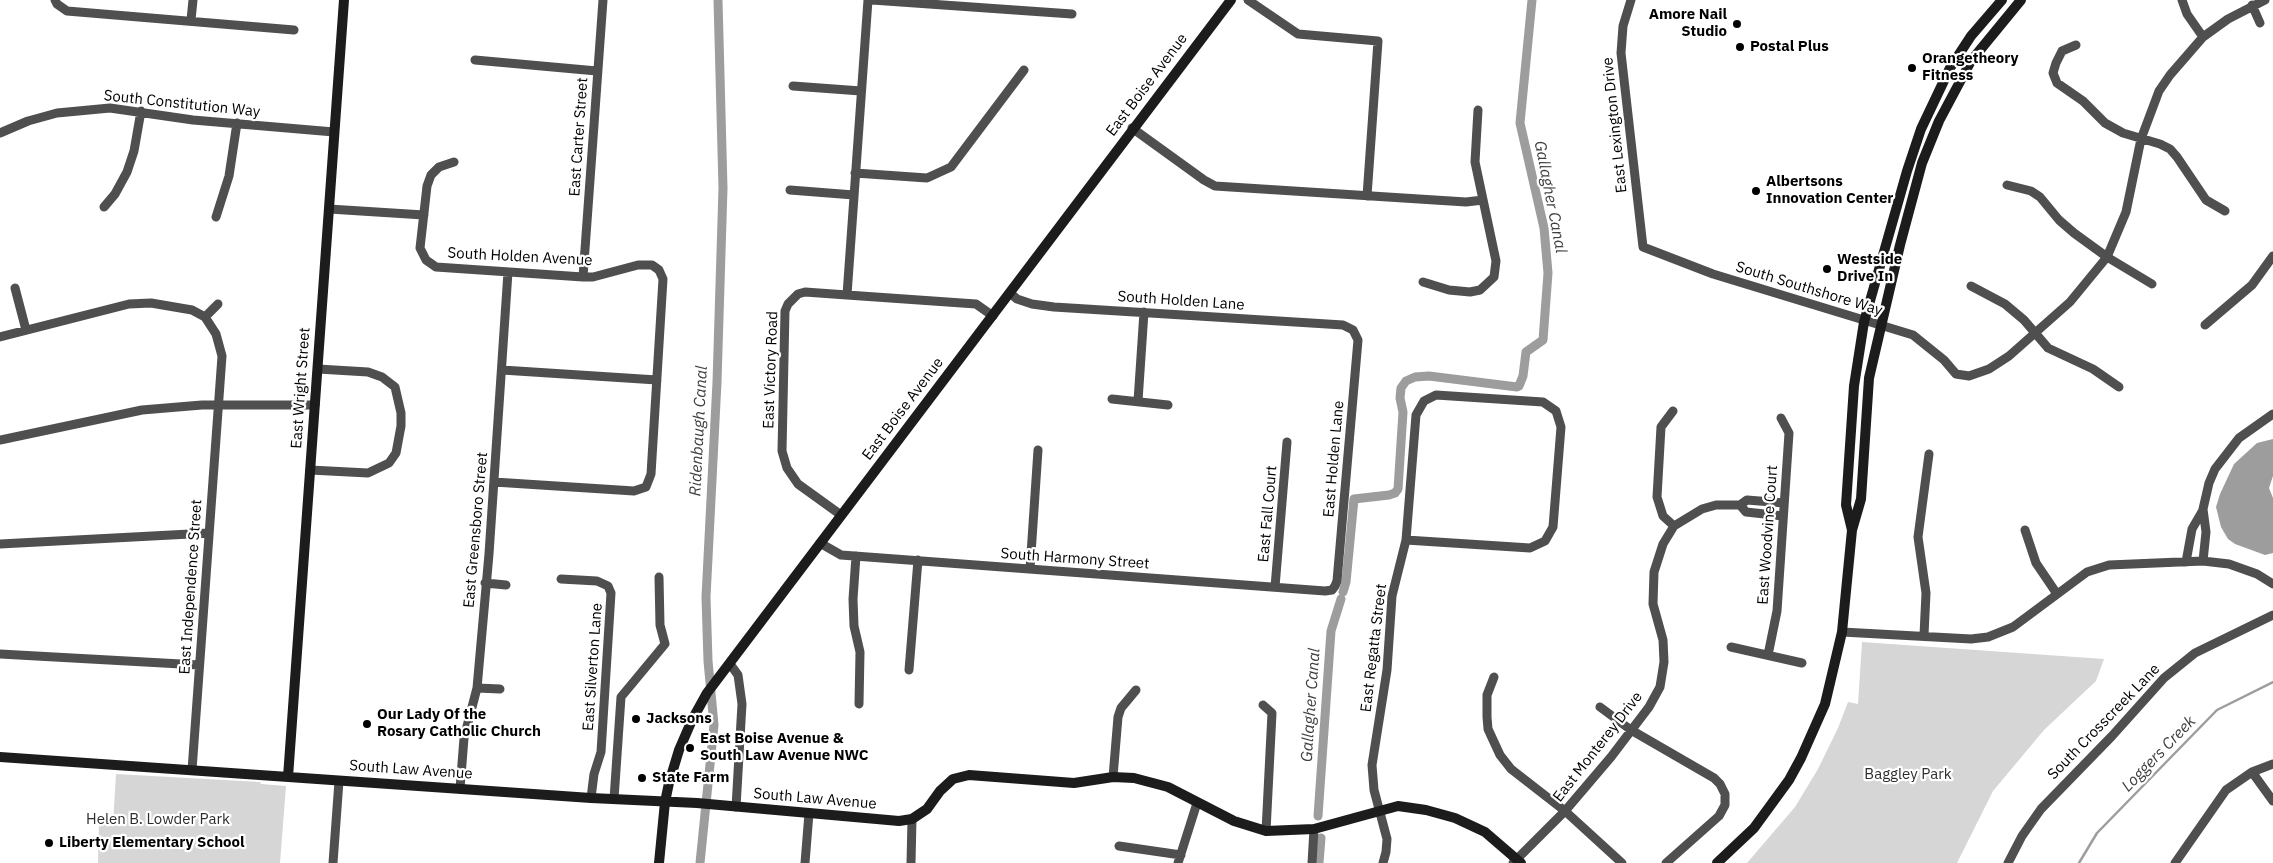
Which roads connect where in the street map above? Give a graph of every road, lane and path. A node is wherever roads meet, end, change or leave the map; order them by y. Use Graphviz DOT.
graph roads {
  1 [pos="193,0"];
  2 [pos="344,0"];
  3 [pos="602,0"];
  4 [pos="868,0"];
  5 [pos="872,0"];
  6 [pos="1231,0"];
  7 [pos="1248,0"];
  8 [pos="1631,0"];
  9 [pos="2002,0"];
  10 [pos="2021,0"];
  11 [pos="2182,0"];
  12 [pos="2265,0"];
  13 [pos="56,2"];
  14 [pos="2252,5"];
  15 [pos="1072,14"];
  16 [pos="191,20"];
  17 [pos="2260,23"];
  18 [pos="294,30"];
  19 [pos="2203,37"];
  20 [pos="2076,45"];
  21 [pos="475,60"];
  22 [pos="598,70"];
  23 [pos="1024,70"];
  24 [pos="794,86"];
  25 [pos="861,91"];
  26 [pos="1478,110"];
  27 [pos="141,111"];
  28 [pos="237,123"];
  29 [pos="1132,128"];
  30 [pos="334,132"];
  31 [pos="0,134"];
  32 [pos="2141,139"];
  33 [pos="454,162"];
  34 [pos="855,174"];
  35 [pos="2007,185"];
  36 [pos="790,190"];
  37 [pos="854,195"];
  38 [pos="1367,196"];
  39 [pos="1483,200"];
  40 [pos="104,207"];
  41 [pos="329,208"];
  42 [pos="2225,211"];
  43 [pos="424,215"];
  44 [pos="216,216"];
  45 [pos="1643,247"];
  46 [pos="2273,256"];
  47 [pos="2107,257"];
  48 [pos="508,272"];
  49 [pos="583,277"];
  50 [pos="1423,282"];
  51 [pos="2152,284"];
  52 [pos="1971,286"];
  53 [pos="15,288"];
  54 [pos="1010,293"];
  55 [pos="846,295"];
  56 [pos="218,304"];
  57 [pos="1144,312"];
  58 [pos="992,316"];
  59 [pos="205,317"];
  60 [pos="1864,322"];
  61 [pos="2205,325"];
  62 [pos="1880,326"];
  63 [pos="26,330"];
  64 [pos="1353,330"];
  65 [pos="2033,333"];
  66 [pos="0,337"];
  67 [pos="318,370"];
  68 [pos="502,370"];
  69 [pos="656,380"];
  70 [pos="2119,387"];
  71 [pos="1112,398"];
  72 [pos="1138,402"];
  73 [pos="315,405"];
  74 [pos="1168,405"];
  75 [pos="218,406"];
  76 [pos="1672,411"];
  77 [pos="2273,415"];
  78 [pos="1781,418"];
  79 [pos="0,440"];
  80 [pos="1287,442"];
  81 [pos="1038,450"];
  82 [pos="1929,454"];
  83 [pos="310,470"];
  84 [pos="494,482"];
  85 [pos="1784,503"];
  86 [pos="1740,505"];
  87 [pos="2203,509"];
  88 [pos="841,515"];
  89 [pos="1783,516"];
  90 [pos="1674,526"];
  91 [pos="1852,530"];
  92 [pos="2026,530"];
  93 [pos="209,533"];
  94 [pos="2190,537"];
  95 [pos="2205,539"];
  96 [pos="1406,540"];
  97 [pos="820,543"];
  98 [pos="0,544"];
  99 [pos="856,556"];
  100 [pos="918,560"];
  101 [pos="2203,561"];
  102 [pos="2186,562"];
  103 [pos="1030,569"];
  104 [pos="659,576"];
  105 [pos="561,579"];
  106 [pos="486,583"];
  107 [pos="2273,584"];
  108 [pos="506,585"];
  109 [pos="1275,587"];
  110 [pos="1332,590"];
  111 [pos="2057,594"];
  112 [pos="2273,615"];
  113 [pos="1842,632"];
  114 [pos="1924,635"];
  115 [pos="1732,646"];
  116 [pos="0,654"];
  117 [pos="1768,655"];
  118 [pos="730,664"];
  119 [pos="1802,664"];
  120 [pos="200,665"];
  121 [pos="909,670"];
  122 [pos="1494,677"];
  123 [pos="477,688"];
  124 [pos="500,689"];
  125 [pos="1136,690"];
  126 [pos="858,704"];
  127 [pos="1263,705"];
  128 [pos="1600,708"];
  129 [pos="1631,730"];
  130 [pos="0,757"];
  131 [pos="2273,764"];
  132 [pos="192,770"];
  133 [pos="2252,772"];
  134 [pos="288,777"];
  135 [pos="1114,777"];
  136 [pos="339,781"];
  137 [pos="460,789"];
  138 [pos="591,798"];
  139 [pos="614,799"];
  140 [pos="2273,801"];
  141 [pos="665,802"];
  142 [pos="1198,802"];
  143 [pos="736,807"];
  144 [pos="1379,810"];
  145 [pos="1565,811"];
  146 [pos="810,813"];
  147 [pos="912,819"];
  148 [pos="1314,829"];
  149 [pos="1266,831"];
  150 [pos="1119,846"];
  151 [pos="1179,859"];
  152 [pos="1517,862"];
  153 [pos="333,863"];
  154 [pos="659,863"];
  155 [pos="805,863"];
  156 [pos="911,863"];
  157 [pos="1312,863"];
  158 [pos="1383,863"];
  159 [pos="1622,863"];
  160 [pos="1666,863"];
  161 [pos="1717,863"];
  162 [pos="2008,863"];
  163 [pos="2175,863"];
  1 -- 16 [label="street"];
  2 -- 30 [label="street, East Wright Street"];
  3 -- 22 [label="street, East Carter Street"];
  4 -- 25 [label="street"];
  5 -- 15 [label="street"];
  6 -- 29 [label="street, East Boise Avenue"];
  7 -- 38 [label="street"];
  8 -- 45 [label="street, East Lexington Drive"];
  9 -- 60 [label="street"];
  10 -- 62 [label="street"];
  11 -- 19 [label="street"];
  12 -- 14 [label="street"];
  13 -- 16 [label="street"];
  14 -- 17 [label="street"];
  14 -- 19 [label="street"];
  16 -- 18 [label="street"];
  19 -- 32 [label="street"];
  20 -- 32 [label="street"];
  21 -- 22 [label="street"];
  22 -- 49 [label="street, East Carter Street"];
  23 -- 34 [label="street"];
  24 -- 25 [label="street"];
  25 -- 34 [label="street"];
  26 -- 39 [label="street"];
  27 -- 28 [label="street, South Constitution Way"];
  27 -- 31 [label="street, South Constitution Way"];
  27 -- 40 [label="street"];
  28 -- 30 [label="street, South Constitution Way"];
  28 -- 44 [label="street"];
  29 -- 38 [label="street"];
  29 -- 54 [label="street, East Boise Avenue"];
  30 -- 41 [label="street, East Wright Street"];
  32 -- 42 [label="street"];
  32 -- 47 [label="street"];
  33 -- 43 [label="street, South Holden Avenue"];
  34 -- 37 [label="street"];
  35 -- 47 [label="street"];
  36 -- 37 [label="street"];
  37 -- 55 [label="street"];
  38 -- 39 [label="street"];
  39 -- 50 [label="street"];
  41 -- 43 [label="street"];
  41 -- 67 [label="street, East Wright Street"];
  43 -- 48 [label="street, South Holden Avenue"];
  45 -- 60 [label="street, South Southshore Way"];
  46 -- 61 [label="street"];
  47 -- 51 [label="street"];
  47 -- 65 [label="street"];
  48 -- 49 [label="street, South Holden Avenue"];
  48 -- 68 [label="street, East Greensboro Street"];
  49 -- 69 [label="street, South Holden Avenue"];
  52 -- 65 [label="street"];
  53 -- 63 [label="street"];
  54 -- 57 [label="street, South Holden Lane"];
  54 -- 58 [label="street, East Boise Avenue"];
  55 -- 58 [label="street"];
  55 -- 88 [label="street, East Victory Road"];
  56 -- 59 [label="street"];
  57 -- 64 [label="street, South Holden Lane"];
  57 -- 72 [label="street"];
  58 -- 88 [label="street, East Boise Avenue"];
  59 -- 63 [label="street"];
  59 -- 75 [label="street, East Independence Street"];
  60 -- 62 [label="street, South Southshore Way"];
  60 -- 91 [label="street"];
  62 -- 65 [label="street, South Southshore Way"];
  62 -- 91 [label="street"];
  63 -- 66 [label="street"];
  64 -- 110 [label="street, East Holden Lane"];
  65 -- 70 [label="street"];
  67 -- 73 [label="street, East Wright Street"];
  67 -- 83 [label="street"];
  68 -- 69 [label="street"];
  68 -- 84 [label="street, East Greensboro Street"];
  69 -- 84 [label="street"];
  71 -- 72 [label="street"];
  72 -- 74 [label="street"];
  73 -- 75 [label="street"];
  73 -- 83 [label="street, East Wright Street"];
  75 -- 79 [label="street"];
  75 -- 93 [label="street, East Independence Street"];
  76 -- 90 [label="street"];
  77 -- 87 [label="street"];
  78 -- 85 [label="street, East Woodvine Court"];
  80 -- 109 [label="street, East Fall Court"];
  81 -- 103 [label="street"];
  82 -- 114 [label="street"];
  83 -- 134 [label="street, East Wright Street"];
  84 -- 106 [label="street, East Greensboro Street"];
  85 -- 86 [label="street, East Monterey Drive"];
  85 -- 89 [label="street, East Woodvine Court"];
  86 -- 89 [label="street, East Monterey Drive"];
  86 -- 90 [label="street, East Monterey Drive"];
  87 -- 94 [label="street"];
  87 -- 95 [label="street"];
  88 -- 97 [label="street, East Boise Avenue"];
  89 -- 117 [label="street, East Woodvine Court"];
  90 -- 129 [label="street, East Monterey Drive"];
  91 -- 113 [label="street"];
  92 -- 111 [label="street"];
  93 -- 98 [label="street"];
  93 -- 120 [label="street, East Independence Street"];
  94 -- 95 [label="street"];
  94 -- 102 [label="street"];
  95 -- 101 [label="street"];
  96 -- 96 [label="street, East Regatta Street"];
  96 -- 144 [label="street, East Regatta Street"];
  97 -- 99 [label="street, South Harmony Street"];
  97 -- 118 [label="street, East Boise Avenue"];
  99 -- 100 [label="street, South Harmony Street"];
  99 -- 126 [label="street"];
  100 -- 103 [label="street, South Harmony Street"];
  100 -- 121 [label="street"];
  101 -- 102 [label="street"];
  101 -- 107 [label="street"];
  102 -- 111 [label="street"];
  103 -- 109 [label="street, South Harmony Street"];
  104 -- 139 [label="street"];
  105 -- 138 [label="street, East Silverton Lane"];
  106 -- 108 [label="street"];
  106 -- 123 [label="street, East Greensboro Street"];
  109 -- 110 [label="street, South Harmony Street"];
  111 -- 114 [label="street"];
  112 -- 162 [label="street, South Crosscreek Lane"];
  113 -- 114 [label="street"];
  113 -- 161 [label="street"];
  115 -- 117 [label="street"];
  116 -- 120 [label="street"];
  117 -- 119 [label="street"];
  118 -- 141 [label="street, East Boise Avenue"];
  118 -- 143 [label="street"];
  120 -- 132 [label="street, East Independence Street"];
  122 -- 145 [label="street"];
  123 -- 124 [label="street"];
  123 -- 137 [label="street, East Greensboro Street"];
  125 -- 135 [label="street"];
  127 -- 149 [label="street"];
  128 -- 129 [label="street"];
  129 -- 145 [label="street, East Monterey Drive"];
  129 -- 160 [label="street"];
  130 -- 132 [label="street, South Law Avenue"];
  131 -- 133 [label="street"];
  132 -- 134 [label="street, South Law Avenue"];
  133 -- 140 [label="street"];
  133 -- 163 [label="street"];
  134 -- 136 [label="street, South Law Avenue"];
  135 -- 142 [label="street"];
  135 -- 147 [label="street"];
  136 -- 137 [label="street, South Law Avenue"];
  136 -- 153 [label="street"];
  137 -- 138 [label="street, South Law Avenue"];
  138 -- 139 [label="street, South Law Avenue"];
  139 -- 141 [label="street, South Law Avenue"];
  141 -- 143 [label="street, South Law Avenue"];
  141 -- 154 [label="street, East Boise Avenue"];
  142 -- 149 [label="street"];
  142 -- 151 [label="street"];
  143 -- 146 [label="street, South Law Avenue"];
  144 -- 148 [label="street"];
  144 -- 152 [label="street"];
  144 -- 158 [label="street, East Regatta Street"];
  145 -- 152 [label="street, East Monterey Drive"];
  145 -- 159 [label="street"];
  146 -- 147 [label="street, South Law Avenue"];
  146 -- 155 [label="street"];
  147 -- 156 [label="street"];
  148 -- 149 [label="street"];
  148 -- 157 [label="street"];
  150 -- 151 [label="street"];
}
